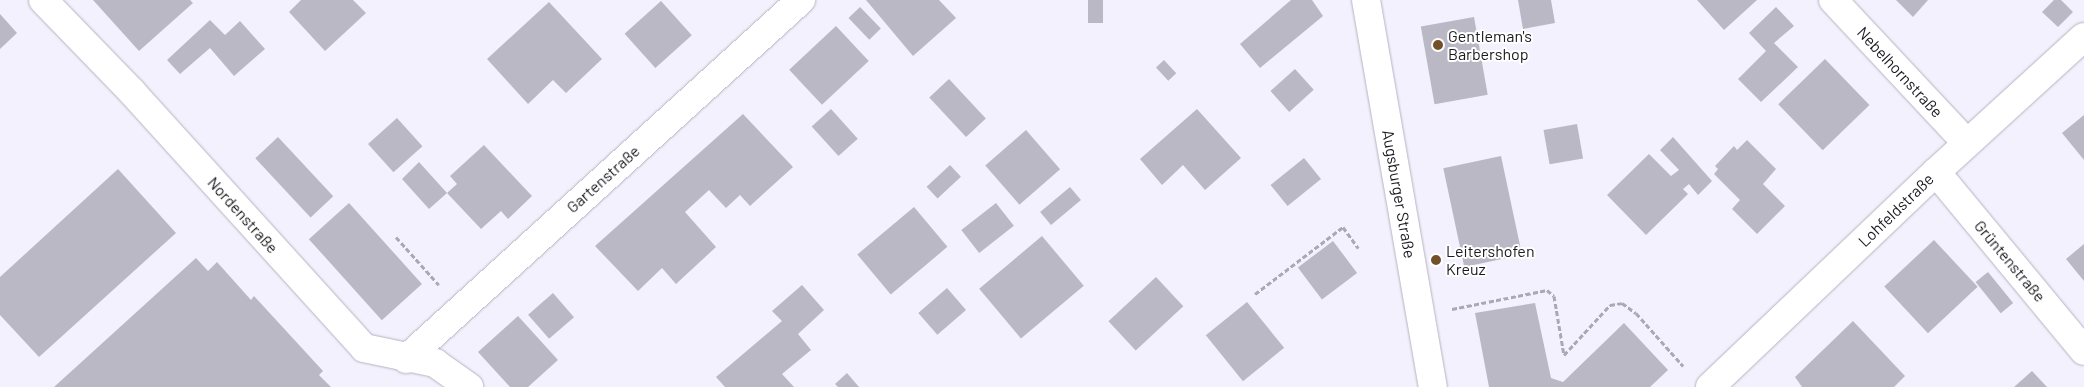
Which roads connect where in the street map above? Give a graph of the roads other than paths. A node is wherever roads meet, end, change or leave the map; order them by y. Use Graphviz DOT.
graph roads {
  1 [pos="43,0"];
  2 [pos="801,0"];
  3 [pos="1366,0"];
  4 [pos="1833,0"];
  5 [pos="2084,36"];
  6 [pos="1967,143"];
  7 [pos="1936,172"];
  8 [pos="2084,351"];
  9 [pos="406,359"];
  10 [pos="469,387"];
  11 [pos="1433,387"];
  12 [pos="1710,387"];
  1 -- 9 [label="street, Nordenstraße"];
  2 -- 9 [label="street, Gartenstraße"];
  3 -- 11 [label="street, Augsburger Straße"];
  4 -- 6 [label="street, Nebelhornstraße"];
  5 -- 6 [label="street, Lohfeldstraße"];
  6 -- 7 [label="street, Lohfeldstraße"];
  7 -- 8 [label="street, Grüntenstraße"];
  7 -- 12 [label="street, Lohfeldstraße"];
  9 -- 10 [label="street, Nordenstraße"];
}
